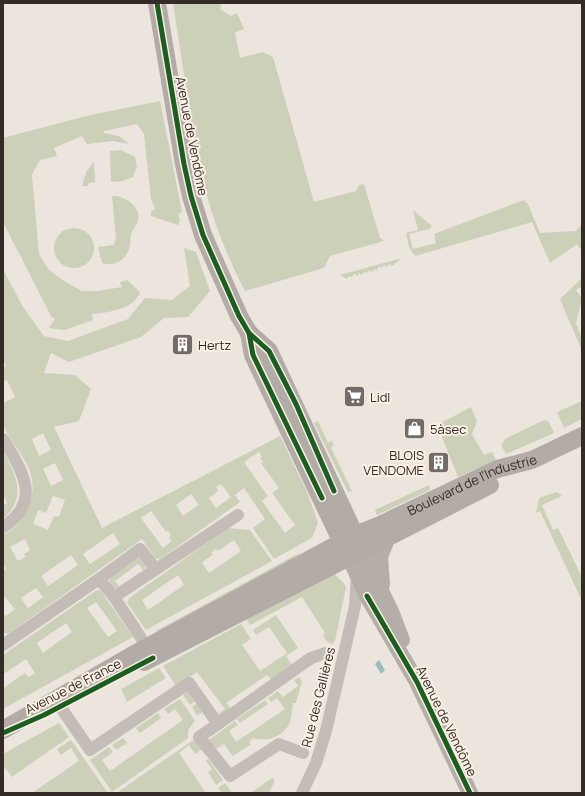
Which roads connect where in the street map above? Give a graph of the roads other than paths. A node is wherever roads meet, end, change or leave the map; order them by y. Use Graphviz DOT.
graph roads {
  1 [pos="157,3"];
  2 [pos="582,436"];
  3 [pos="3,439"];
  4 [pos="532,460"];
  5 [pos="238,514"];
  6 [pos="3,527"];
  7 [pos="388,537"];
  8 [pos="352,546"];
  9 [pos="155,568"];
  10 [pos="357,573"];
  11 [pos="99,579"];
  12 [pos="375,594"];
  13 [pos="114,597"];
  14 [pos="355,606"];
  15 [pos="3,645"];
  16 [pos="150,653"];
  17 [pos="326,653"];
  18 [pos="58,703"];
  19 [pos="218,724"];
  20 [pos="3,732"];
  21 [pos="303,753"];
  22 [pos="302,793"];
  23 [pos="470,793"];
  1 -- 8 [label="main road, Avenue de Vendôme"];
  2 -- 4 [label="main road"];
  3 -- 6 [label="street"];
  4 -- 7 [label="main road, Boulevard de l'Industrie"];
  4 -- 8 [label="main road, Boulevard de l'Industrie"];
  5 -- 9 [label="street"];
  7 -- 8 [label="main road, Boulevard de l'Industrie"];
  7 -- 12 [label="main road"];
  8 -- 10 [label="main road, Avenue de Vendôme"];
  8 -- 12 [label="main road, Avenue de Vendôme"];
  8 -- 16 [label="main road, Avenue de France"];
  9 -- 11 [label="street"];
  9 -- 13 [label="street"];
  10 -- 12 [label="main road, Avenue de Vendôme"];
  10 -- 14 [label="street, Rue des Gallières"];
  11 -- 13 [label="street"];
  11 -- 15 [label="street"];
  12 -- 14 [label="street"];
  12 -- 23 [label="main road, Avenue de Vendôme"];
  13 -- 16 [label="street"];
  14 -- 22 [label="street, Rue des Gallières"];
  16 -- 18 [label="main road, Avenue de France"];
  17 -- 19 [label="street"];
  18 -- 19 [label="street"];
  18 -- 20 [label="main road, Avenue de France"];
  19 -- 21 [label="street"];
}
